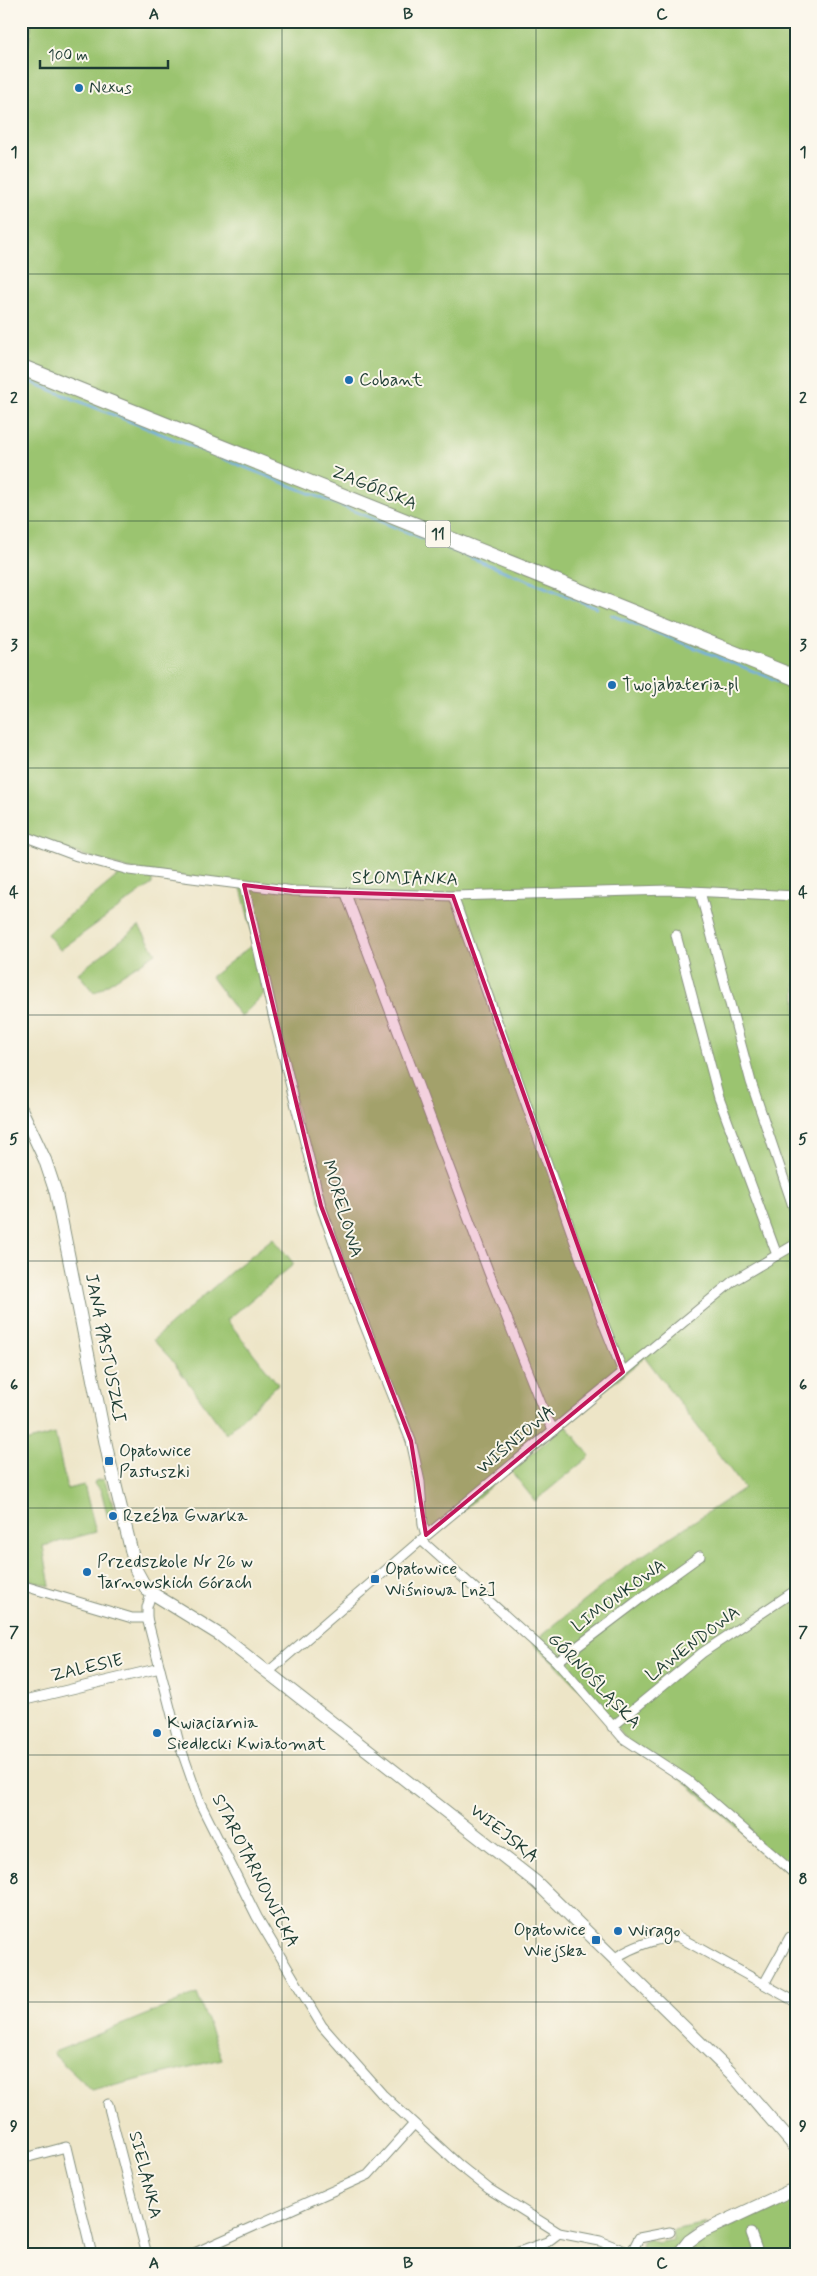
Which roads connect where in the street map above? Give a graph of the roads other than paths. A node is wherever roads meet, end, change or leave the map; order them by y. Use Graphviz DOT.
graph roads {
  1 [pos="25,21"];
  2 [pos="21,55"];
  3 [pos="21,366"];
  4 [pos="796,678"];
  5 [pos="21,835"];
  6 [pos="244,885"];
  7 [pos="700,892"];
  8 [pos="346,894"];
  9 [pos="453,896"];
  10 [pos="796,896"];
  11 [pos="676,935"];
  12 [pos="21,1109"];
  13 [pos="796,1215"];
  14 [pos="796,1244"];
  15 [pos="777,1256"];
  16 [pos="623,1372"];
  17 [pos="554,1430"];
  18 [pos="424,1538"];
  19 [pos="700,1556"];
  20 [pos="21,1584"];
  21 [pos="796,1590"];
  22 [pos="151,1594"];
  23 [pos="147,1618"];
  24 [pos="557,1662"];
  25 [pos="160,1668"];
  26 [pos="267,1673"];
  27 [pos="21,1701"];
  28 [pos="612,1727"];
  29 [pos="796,1874"];
  30 [pos="790,1937"];
  31 [pos="615,1958"];
  32 [pos="764,1984"];
  33 [pos="796,2002"];
  34 [pos="108,2104"];
  35 [pos="414,2124"];
  36 [pos="796,2148"];
  37 [pos="21,2159"];
  38 [pos="796,2188"];
  39 [pos="670,2232"];
  40 [pos="559,2233"];
  41 [pos="751,2233"];
  42 [pos="633,2254"];
  43 [pos="92,2255"];
  44 [pos="147,2255"];
  45 [pos="190,2255"];
  46 [pos="510,2255"];
  47 [pos="678,2255"];
  48 [pos="758,2255"];
  1 -- 2 [label="street"];
  3 -- 4 [label="highway, ZAGÓRSKA / 11"];
  5 -- 6 [label="street, SŁOMIANKA"];
  6 -- 8 [label="street, SŁOMIANKA"];
  6 -- 18 [label="street, MORELOWA"];
  7 -- 9 [label="street, SŁOMIANKA"];
  7 -- 10 [label="street, SŁOMIANKA"];
  7 -- 13 [label="street"];
  8 -- 9 [label="street, SŁOMIANKA"];
  8 -- 17 [label="street"];
  9 -- 16 [label="street"];
  11 -- 15 [label="street"];
  12 -- 22 [label="street, JANA PASTUSZKI"];
  14 -- 15 [label="street, WIŚNIOWA"];
  15 -- 16 [label="street, WIŚNIOWA"];
  16 -- 17 [label="street, WIŚNIOWA"];
  17 -- 18 [label="street, WIŚNIOWA"];
  18 -- 24 [label="street, GÓRNOŚLĄSKA"];
  18 -- 26 [label="street, WIŚNIOWA"];
  19 -- 24 [label="street, LIMONKOWA"];
  20 -- 23 [label="street"];
  21 -- 28 [label="street, LAWENDOWA"];
  22 -- 23 [label="street, STAROTARNOWICKA"];
  22 -- 26 [label="street, WIEJSKA"];
  23 -- 25 [label="street, STAROTARNOWICKA"];
  24 -- 28 [label="street, GÓRNOŚLĄSKA"];
  25 -- 27 [label="street, ZALESIE"];
  25 -- 35 [label="street, STAROTARNOWICKA"];
  26 -- 31 [label="street, WIEJSKA"];
  28 -- 29 [label="street, GÓRNOŚLĄSKA"];
  30 -- 32 [label="street"];
  31 -- 32 [label="street"];
  31 -- 36 [label="street, WIEJSKA"];
  32 -- 33 [label="street"];
  34 -- 44 [label="street, SIELANKA"];
  35 -- 40 [label="street, STAROTARNOWICKA"];
  35 -- 45 [label="street"];
  37 -- 43 [label="street"];
  38 -- 47 [label="street"];
  39 -- 42 [label="street"];
  40 -- 42 [label="street"];
  40 -- 46 [label="street"];
  41 -- 48 [label="street"];
}
